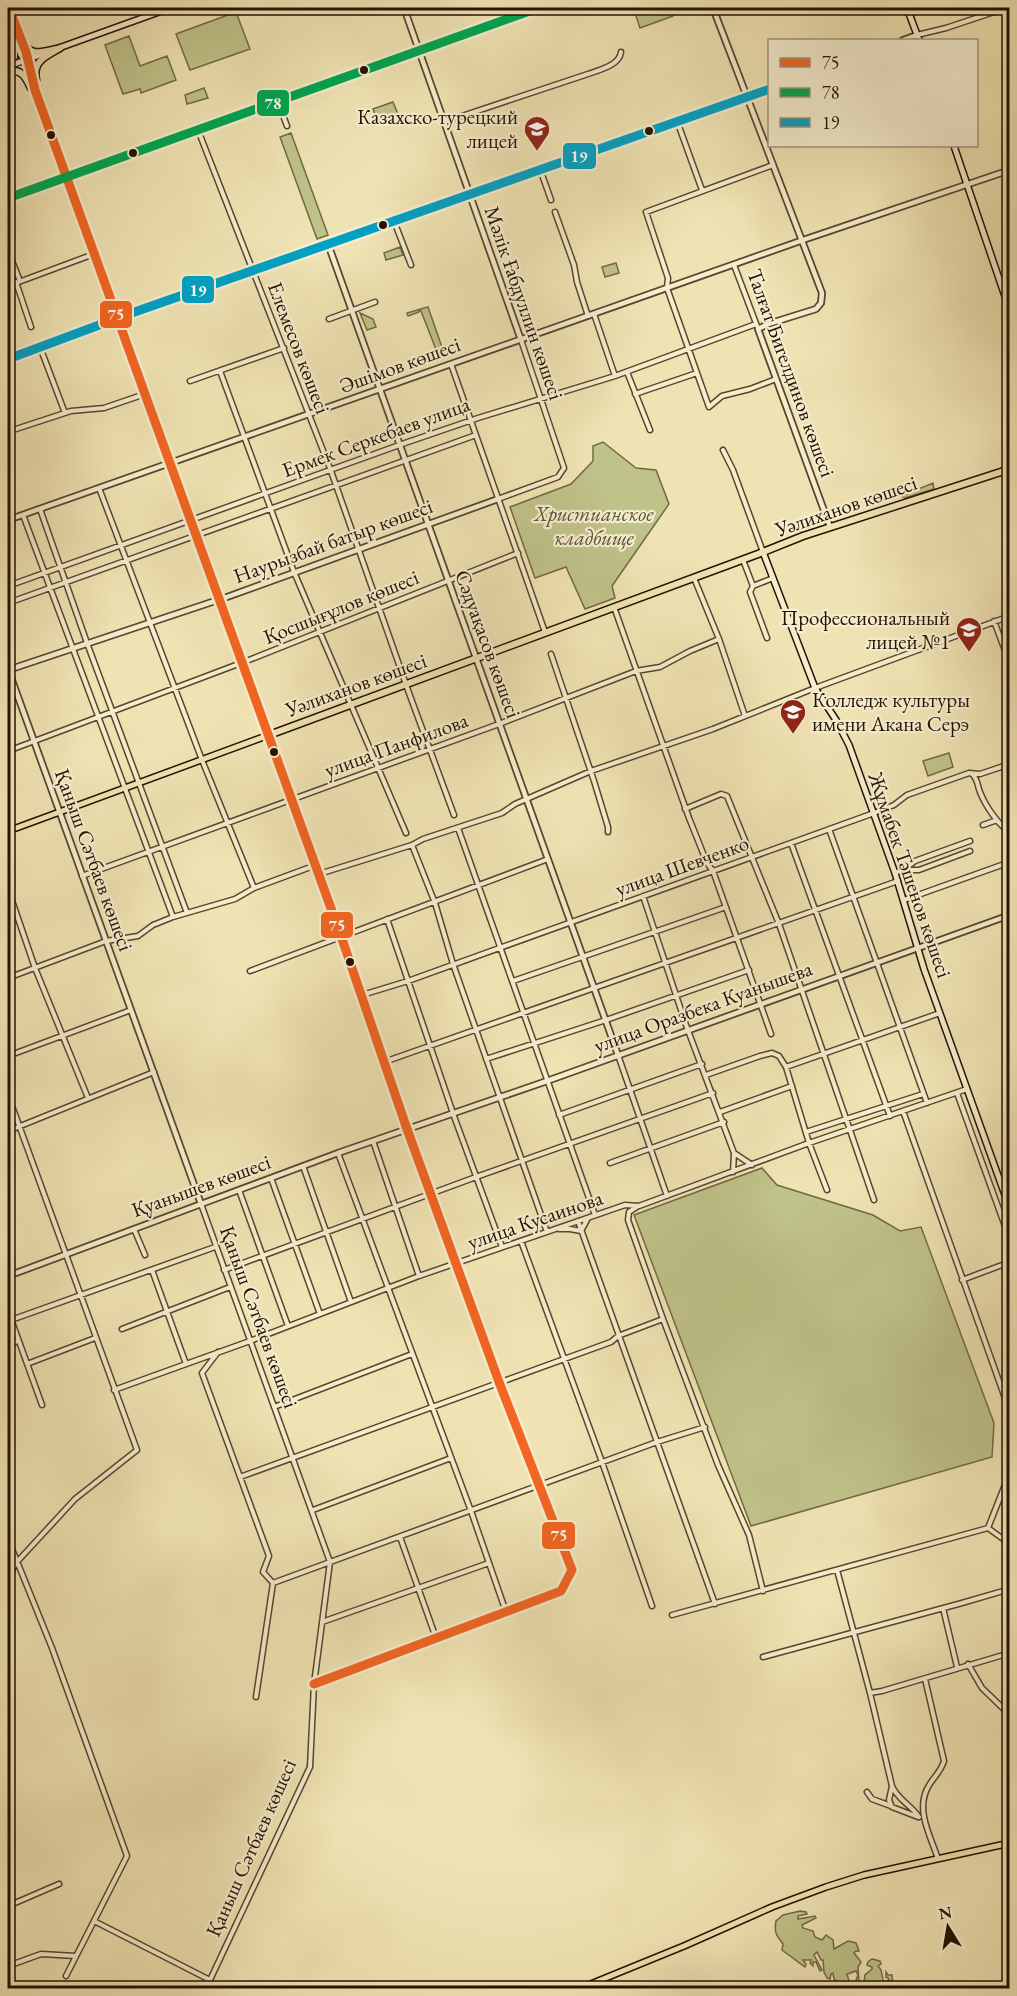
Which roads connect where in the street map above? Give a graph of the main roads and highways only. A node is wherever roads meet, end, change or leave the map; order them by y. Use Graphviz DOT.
graph roads {
  1 [pos="9,8"];
  2 [pos="170,8"];
  3 [pos="907,8"];
  4 [pos="8,14"];
  5 [pos="14,26"];
  6 [pos="918,38"];
  7 [pos="60,48"];
  8 [pos="27,63"];
  9 [pos="8,67"];
  10 [pos="40,104"];
  11 [pos="954,147"];
  12 [pos="1010,311"];
  13 [pos="1010,468"];
  14 [pos="763,552"];
  15 [pos="586,617"];
  16 [pos="269,735"];
  17 [pos="8,831"];
  18 [pos="1010,1209"];
  19 [pos="1010,1843"];
  20 [pos="580,1989"];
  1 -- 5 [label="highway"];
  2 -- 7 [label="main road"];
  3 -- 6 [label="main road"];
  4 -- 5 [label="highway"];
  5 -- 7 [label="highway"];
  5 -- 8 [label="highway"];
  5 -- 9 [label="highway"];
  7 -- 8 [label="main road"];
  7 -- 10 [label="highway"];
  8 -- 10 [label="highway"];
  9 -- 10 [label="highway"];
  10 -- 16 [label="highway"];
  11 -- 12 [label="main road"];
  13 -- 14 [label="highway, Уәлиханов көшесі"];
  14 -- 15 [label="highway"];
  14 -- 15 [label="highway, Уәлиханов көшесі"];
  14 -- 18 [label="main road, Жұмабек Тәшенов көшесі"];
  15 -- 16 [label="highway, Уәлиханов көшесі"];
  16 -- 17 [label="main road, Уәлиханов көшесі"];
  19 -- 20 [label="main road"];
}
